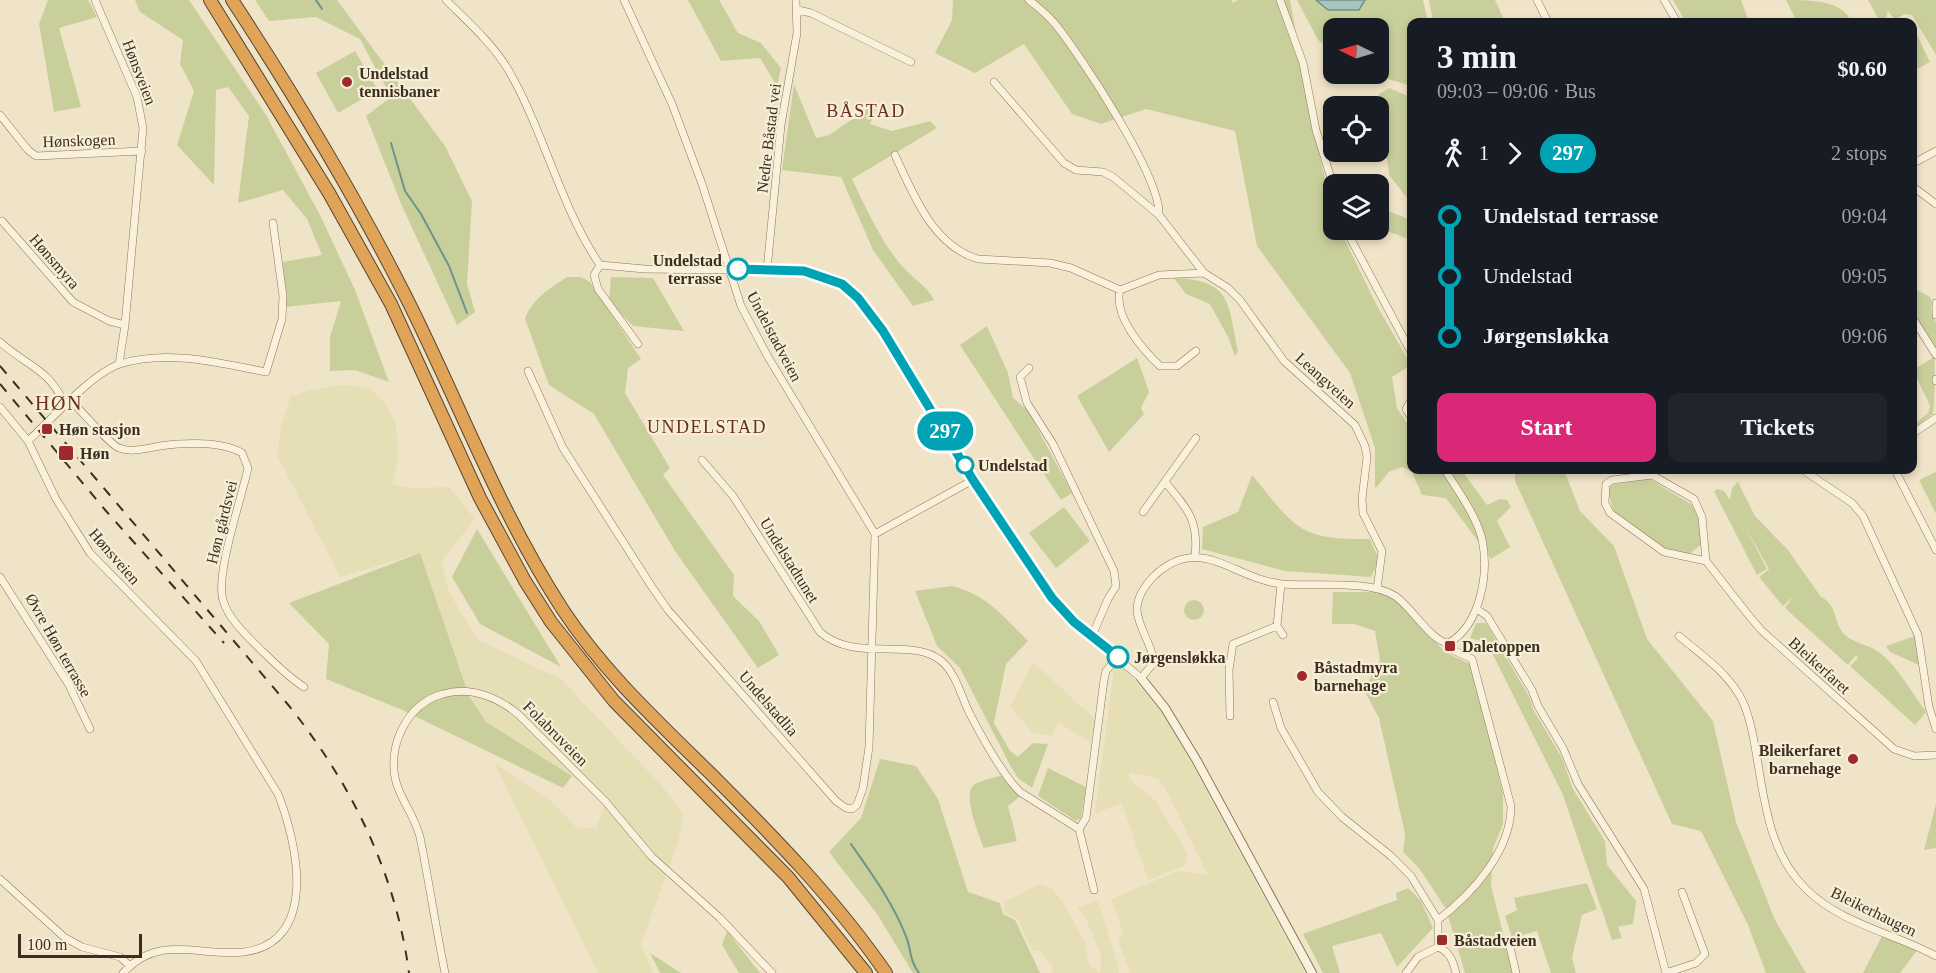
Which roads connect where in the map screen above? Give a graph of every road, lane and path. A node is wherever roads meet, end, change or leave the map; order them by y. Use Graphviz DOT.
graph roads {
  1 [pos="95,0"];
  2 [pos="210,0"];
  3 [pos="232,0"];
  4 [pos="446,0"];
  5 [pos="624,0"];
  6 [pos="796,0"];
  7 [pos="1029,0"];
  8 [pos="1280,0"];
  9 [pos="1537,0"];
  10 [pos="1664,0"];
  11 [pos="798,10"];
  12 [pos="1546,18"];
  13 [pos="1675,18"];
  14 [pos="911,62"];
  15 [pos="994,82"];
  16 [pos="0,115"];
  17 [pos="1936,151"];
  18 [pos="142,152"];
  19 [pos="895,154"];
  20 [pos="1917,161"];
  21 [pos="1330,174"];
  22 [pos="1917,190"];
  23 [pos="1936,204"];
  24 [pos="1159,215"];
  25 [pos="2,221"];
  26 [pos="273,223"];
  27 [pos="1351,240"];
  28 [pos="600,266"];
  29 [pos="728,269"];
  30 [pos="767,270"];
  31 [pos="1204,273"];
  32 [pos="1120,290"];
  33 [pos="1936,303"];
  34 [pos="1936,315"];
  35 [pos="125,325"];
  36 [pos="1917,325"];
  37 [pos="0,342"];
  38 [pos="638,344"];
  39 [pos="1407,345"];
  40 [pos="1196,351"];
  41 [pos="1936,355"];
  42 [pos="119,364"];
  43 [pos="1029,368"];
  44 [pos="528,370"];
  45 [pos="68,402"];
  46 [pos="0,408"];
  47 [pos="1936,418"];
  48 [pos="1917,431"];
  49 [pos="1196,438"];
  50 [pos="28,441"];
  51 [pos="702,460"];
  52 [pos="1447,474"];
  53 [pos="1809,474"];
  54 [pos="1897,474"];
  55 [pos="973,480"];
  56 [pos="1165,482"];
  57 [pos="1143,512"];
  58 [pos="874,534"];
  59 [pos="1936,550"];
  60 [pos="1195,556"];
  61 [pos="1706,561"];
  62 [pos="0,577"];
  63 [pos="1281,584"];
  64 [pos="1377,589"];
  65 [pos="1477,609"];
  66 [pos="1277,626"];
  67 [pos="1283,635"];
  68 [pos="1092,636"];
  69 [pos="1679,636"];
  70 [pos="1449,643"];
  71 [pos="871,649"];
  72 [pos="1118,657"];
  73 [pos="1141,678"];
  74 [pos="304,687"];
  75 [pos="1273,702"];
  76 [pos="1230,716"];
  77 [pos="90,729"];
  78 [pos="1936,729"];
  79 [pos="1936,755"];
  80 [pos="1079,829"];
  81 [pos="0,879"];
  82 [pos="1094,890"];
  83 [pos="1682,892"];
  84 [pos="1438,920"];
  85 [pos="1438,947"];
  86 [pos="1510,947"];
  87 [pos="1936,956"];
  88 [pos="130,966"];
  89 [pos="123,973"];
  90 [pos="445,973"];
  91 [pos="772,973"];
  92 [pos="866,973"];
  93 [pos="886,973"];
  94 [pos="1312,973"];
  95 [pos="1407,973"];
  96 [pos="1456,973"];
  97 [pos="1516,973"];
  98 [pos="1666,973"];
  1 -- 18 [label="street, Hønsveien"];
  2 -- 92 [label="highway"];
  3 -- 93 [label="highway"];
  4 -- 28 [label="street"];
  5 -- 29 [label="street, Undelstadveien"];
  6 -- 11 [label="street, Nedre Båstad vei"];
  7 -- 24 [label="street, Leangveien"];
  8 -- 21 [label="street"];
  9 -- 12 [label="street"];
  10 -- 13 [label="street"];
  11 -- 14 [label="street"];
  11 -- 30 [label="street, Nedre Båstad vei"];
  15 -- 24 [label="street"];
  16 -- 18 [label="street, Hønskogen"];
  17 -- 20 [label="street"];
  18 -- 35 [label="street, Hønsveien"];
  19 -- 32 [label="street"];
  22 -- 23 [label="street"];
  24 -- 31 [label="street, Leangveien"];
  25 -- 35 [label="street, Hønsmyra"];
  26 -- 42 [label="street"];
  27 -- 39 [label="street"];
  28 -- 29 [label="street"];
  28 -- 38 [label="street"];
  29 -- 30 [label="street"];
  29 -- 58 [label="street, Undelstadveien"];
  30 -- 55 [label="street"];
  31 -- 32 [label="street"];
  31 -- 64 [label="street, Leangveien"];
  32 -- 40 [label="street"];
  33 -- 34 [label="street"];
  35 -- 42 [label="street, Hønsveien"];
  36 -- 41 [label="street"];
  37 -- 45 [label="street"];
  42 -- 45 [label="street"];
  43 -- 68 [label="street"];
  44 -- 71 [label="street, Undelstadlia"];
  45 -- 50 [label="street"];
  45 -- 74 [label="street, Høn gårdsvei"];
  46 -- 50 [label="street"];
  47 -- 48 [label="street"];
  49 -- 56 [label="street"];
  50 -- 88 [label="street, Hønsveien"];
  51 -- 71 [label="street, Undelstadtunet"];
  52 -- 65 [label="street"];
  53 -- 78 [label="street"];
  54 -- 59 [label="street"];
  55 -- 58 [label="street"];
  55 -- 68 [label="street"];
  56 -- 57 [label="street"];
  56 -- 60 [label="street"];
  58 -- 71 [label="street, Undelstadlia"];
  60 -- 63 [label="street"];
  60 -- 73 [label="street"];
  61 -- 61 [label="street"];
  61 -- 79 [label="street, Bleikerfaret"];
  62 -- 77 [label="street, Øvre Høn terrasse"];
  63 -- 64 [label="street"];
  63 -- 66 [label="street"];
  64 -- 70 [label="street"];
  65 -- 70 [label="street"];
  65 -- 98 [label="street"];
  66 -- 67 [label="street"];
  66 -- 76 [label="street"];
  68 -- 72 [label="street"];
  69 -- 87 [label="street, Bleikerhaugen"];
  70 -- 84 [label="street"];
  71 -- 80 [label="street"];
  72 -- 73 [label="street"];
  72 -- 80 [label="street"];
  73 -- 94 [label="street"];
  75 -- 84 [label="street"];
  80 -- 82 [label="street"];
  81 -- 88 [label="street"];
  83 -- 98 [label="street"];
  84 -- 85 [label="street"];
  85 -- 95 [label="street"];
  85 -- 96 [label="street"];
  86 -- 97 [label="street"];
  88 -- 89 [label="street, Hønsveien"];
  90 -- 91 [label="street, Folabruveien"];
}
